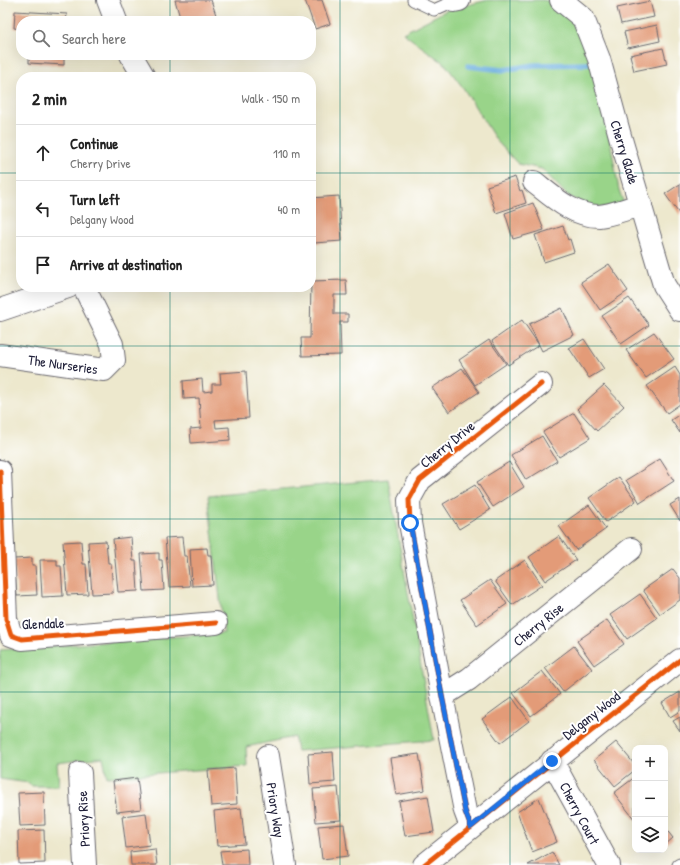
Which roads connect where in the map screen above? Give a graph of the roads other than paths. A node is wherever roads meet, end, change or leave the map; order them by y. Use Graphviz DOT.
graph roads {
  1 [pos="108,0"];
  2 [pos="413,0"];
  3 [pos="561,0"];
  4 [pos="457,1"];
  5 [pos="114,16"];
  6 [pos="134,60"];
  7 [pos="141,72"];
  8 [pos="534,182"];
  9 [pos="641,205"];
  10 [pos="53,292"];
  11 [pos="86,292"];
  12 [pos="0,310"];
  13 [pos="680,310"];
  14 [pos="0,355"];
  15 [pos="541,384"];
  16 [pos="0,471"];
  17 [pos="632,549"];
  18 [pos="216,623"];
  19 [pos="680,660"];
  20 [pos="442,696"];
  21 [pos="268,756"];
  22 [pos="552,761"];
  23 [pos="80,773"];
  24 [pos="471,827"];
  25 [pos="85,865"];
  26 [pos="285,865"];
  27 [pos="424,865"];
  28 [pos="609,865"];
  1 -- 5 [label="street"];
  2 -- 4 [label="lane"];
  3 -- 9 [label="street, Cherry Glade"];
  6 -- 7 [label="street"];
  8 -- 9 [label="street"];
  9 -- 13 [label="street, Cherry Glade"];
  10 -- 12 [label="street"];
  11 -- 14 [label="street, The Nurseries"];
  15 -- 20 [label="street, Cherry Drive"];
  16 -- 18 [label="street, Glendale"];
  17 -- 20 [label="street, Cherry Rise"];
  19 -- 22 [label="street, Delgany Wood"];
  20 -- 24 [label="street, Cherry Drive"];
  21 -- 26 [label="street, Priory Way"];
  22 -- 24 [label="street, Delgany Wood"];
  22 -- 28 [label="street, Cherry Court"];
  23 -- 25 [label="street, Priory Rise"];
  24 -- 27 [label="street, Delgany Wood"];
}
